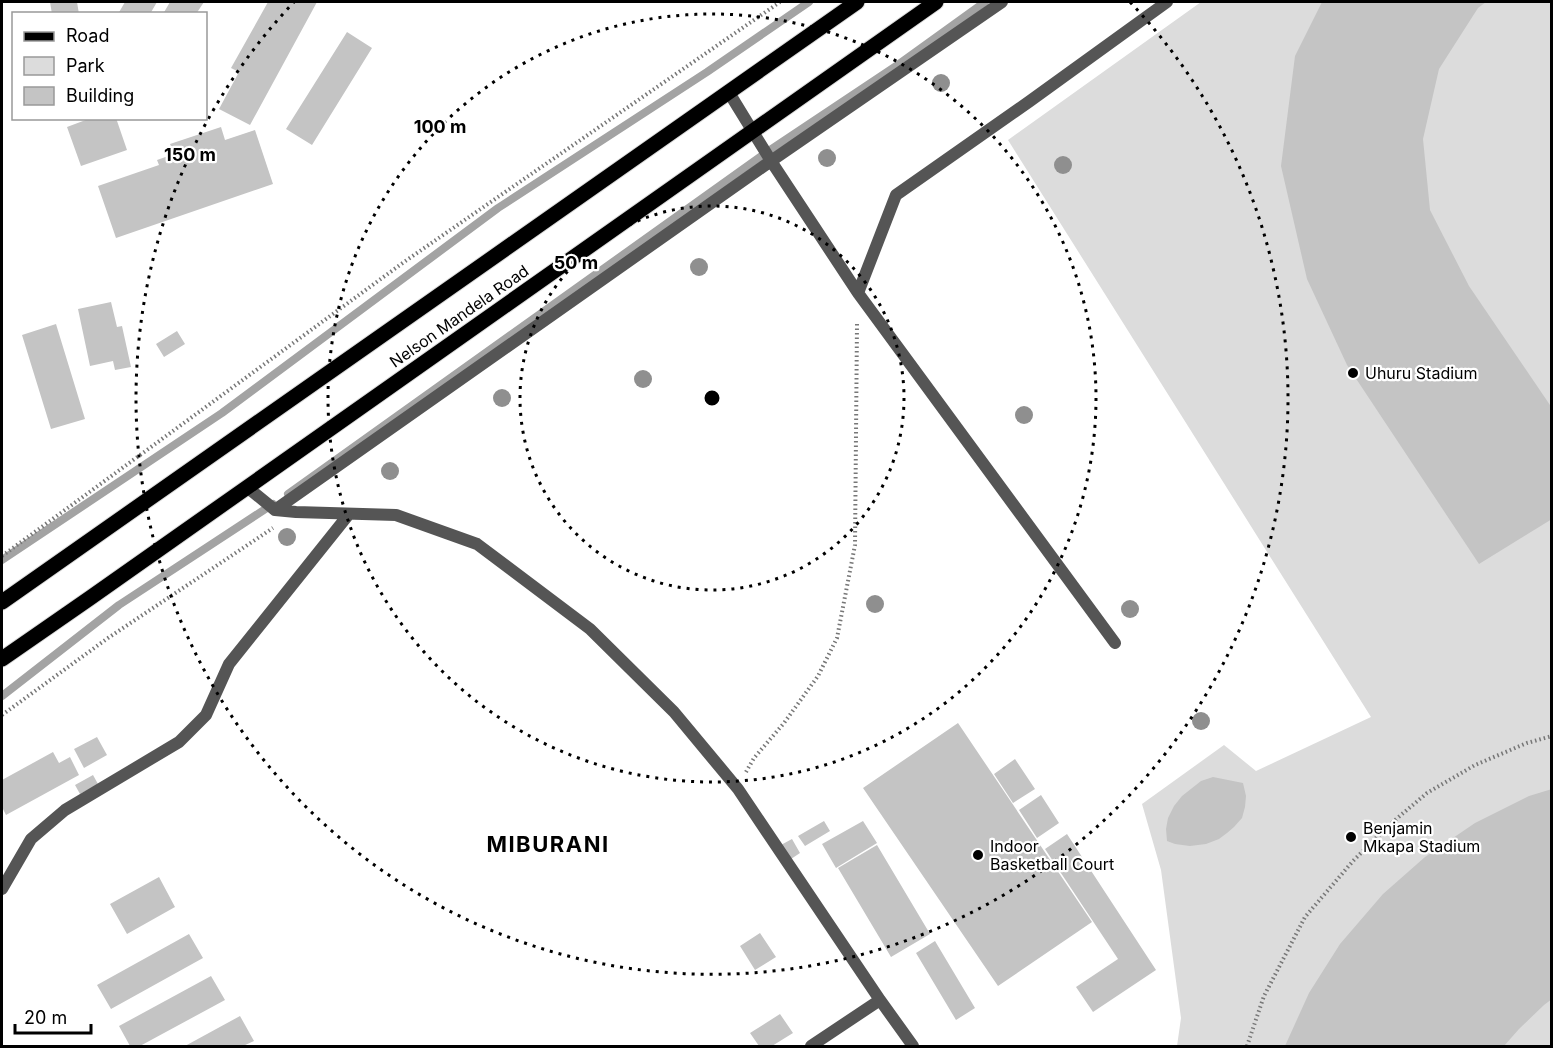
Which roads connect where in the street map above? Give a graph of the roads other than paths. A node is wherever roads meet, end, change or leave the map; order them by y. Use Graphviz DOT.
graph roads {
  1 [pos="857,2"];
  2 [pos="936,2"];
  3 [pos="1002,2"];
  4 [pos="1167,2"];
  5 [pos="728,91"];
  6 [pos="753,131"];
  7 [pos="771,161"];
  8 [pos="858,293"];
  9 [pos="247,487"];
  10 [pos="275,510"];
  11 [pos="349,514"];
  12 [pos="2,602"];
  13 [pos="1115,643"];
  14 [pos="2,659"];
  15 [pos="2,889"];
  16 [pos="880,1000"];
  17 [pos="811,1047"];
  18 [pos="913,1047"];
  1 -- 5 [label="main road, Nelson Mandela Road"];
  2 -- 6 [label="main road, Nelson Mandela Road"];
  3 -- 7 [label="lane"];
  4 -- 8 [label="lane"];
  5 -- 6 [label="lane"];
  5 -- 12 [label="main road, Nelson Mandela Road"];
  6 -- 7 [label="lane"];
  6 -- 9 [label="main road, Nelson Mandela Road"];
  7 -- 8 [label="lane"];
  7 -- 10 [label="lane"];
  8 -- 13 [label="lane"];
  9 -- 10 [label="lane"];
  9 -- 14 [label="main road, Nelson Mandela Road"];
  10 -- 11 [label="lane"];
  11 -- 15 [label="lane"];
  11 -- 16 [label="lane"];
  16 -- 17 [label="lane"];
  16 -- 18 [label="lane"];
}
